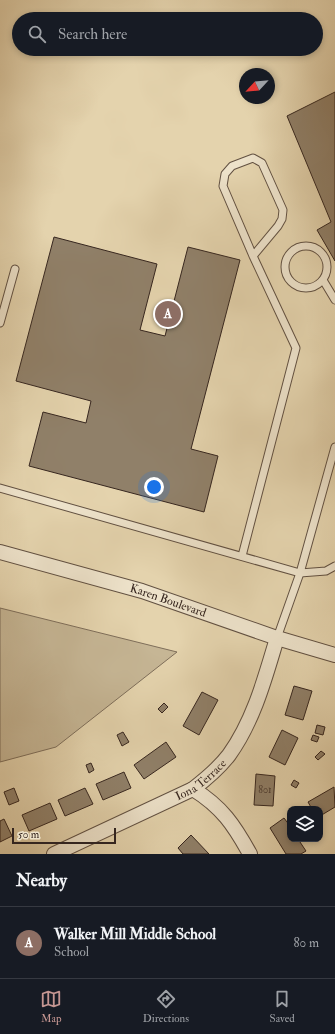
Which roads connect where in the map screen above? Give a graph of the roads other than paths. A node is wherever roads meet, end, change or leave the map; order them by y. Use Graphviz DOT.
graph roads {
  1 [pos="252,256"];
  2 [pos="16,268"];
  3 [pos="323,280"];
  4 [pos="335,300"];
  5 [pos="0,323"];
  6 [pos="335,447"];
  7 [pos="0,488"];
  8 [pos="0,552"];
  9 [pos="242,556"];
  10 [pos="335,566"];
  11 [pos="300,573"];
  12 [pos="277,638"];
  13 [pos="335,655"];
  14 [pos="193,789"];
  15 [pos="54,854"];
  16 [pos="250,854"];
  1 -- 1 [label="lane"];
  1 -- 9 [label="lane"];
  2 -- 5 [label="lane"];
  3 -- 3 [label="lane"];
  3 -- 4 [label="lane"];
  6 -- 11 [label="lane"];
  7 -- 9 [label="lane"];
  8 -- 12 [label="street, Karen Boulevard"];
  9 -- 11 [label="lane"];
  10 -- 11 [label="lane"];
  11 -- 12 [label="lane"];
  12 -- 13 [label="street, Karen Boulevard"];
  12 -- 14 [label="street, Iona Terrace"];
  14 -- 15 [label="street, Iona Terrace"];
  14 -- 16 [label="street"];
}
